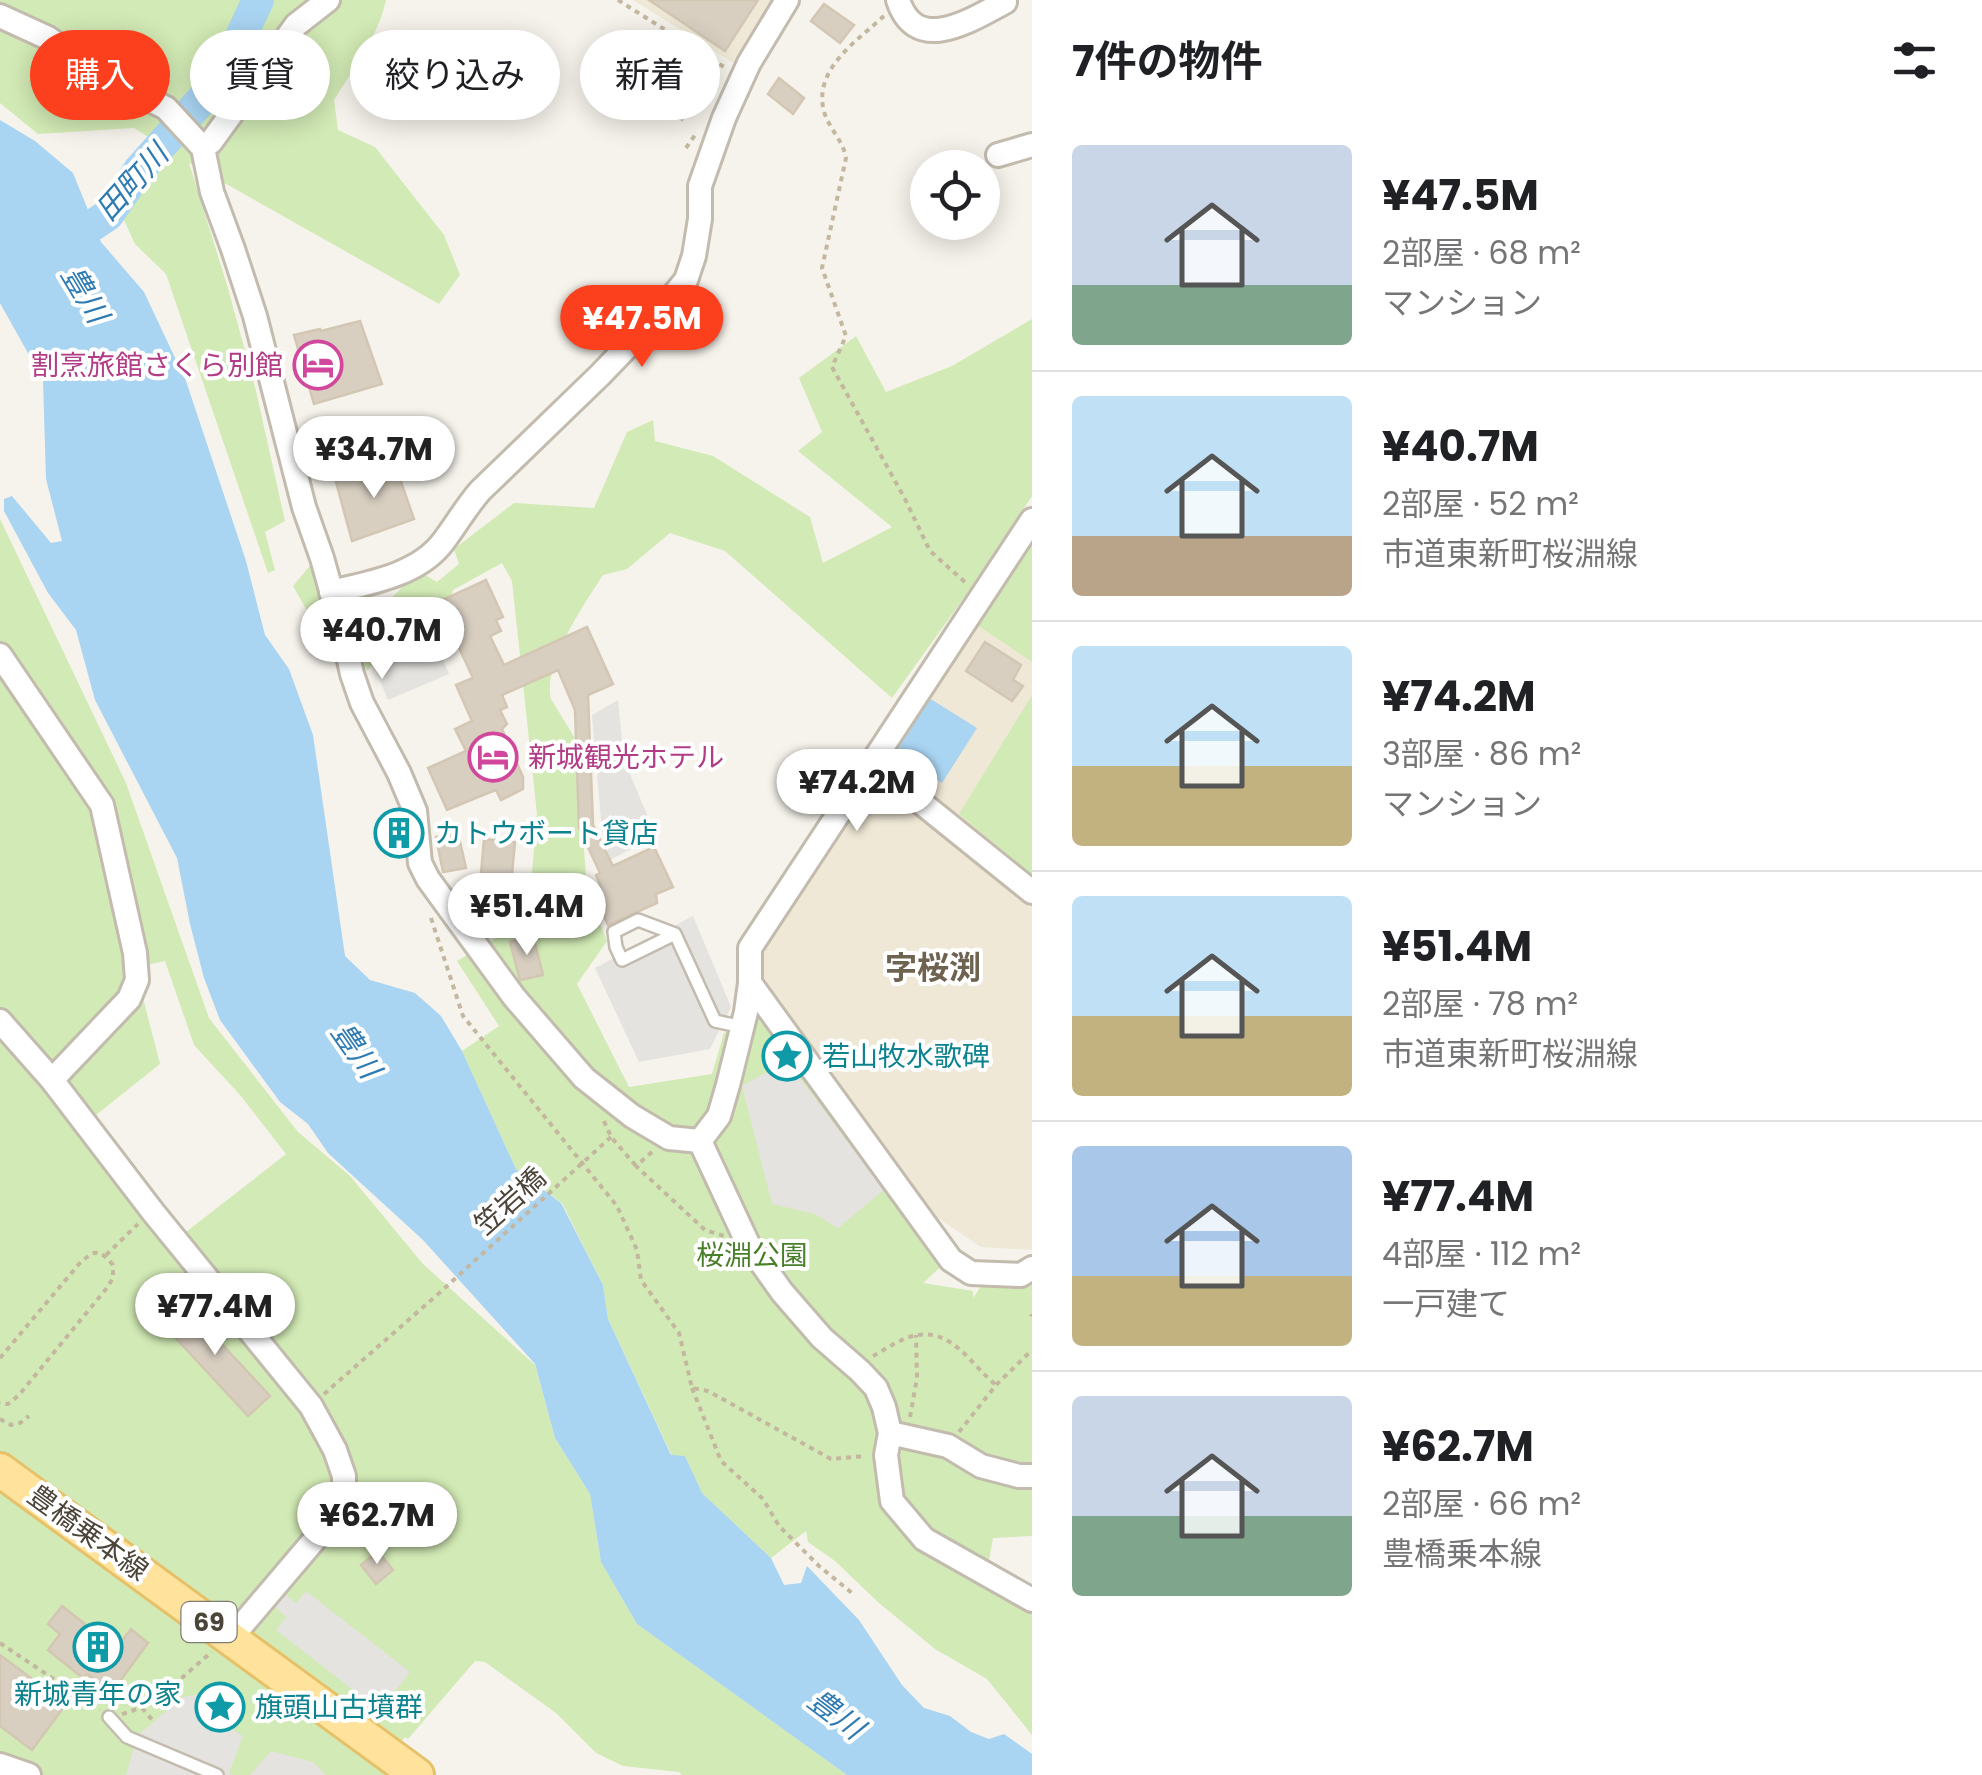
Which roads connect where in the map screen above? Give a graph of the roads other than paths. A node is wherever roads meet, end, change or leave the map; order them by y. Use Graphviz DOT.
graph roads {
  1 [pos="328,0"];
  2 [pos="787,0"];
  3 [pos="898,2"];
  4 [pos="1005,2"];
  5 [pos="0,16"];
  6 [pos="188,132"];
  7 [pos="1032,145"];
  8 [pos="1000,154"];
  9 [pos="1032,520"];
  10 [pos="331,592"];
  11 [pos="0,655"];
  12 [pos="872,763"];
  13 [pos="1032,892"];
  14 [pos="675,934"];
  15 [pos="750,983"];
  16 [pos="0,1021"];
  17 [pos="743,1027"];
  18 [pos="52,1080"];
  19 [pos="700,1141"];
  20 [pos="1032,1268"];
  21 [pos="894,1442"];
  22 [pos="0,1470"];
  23 [pos="1032,1476"];
  24 [pos="1032,1600"];
  25 [pos="231,1638"];
  26 [pos="110,1717"];
  27 [pos="0,1766"];
  28 [pos="28,1775"];
  29 [pos="217,1775"];
  30 [pos="417,1775"];
  1 -- 6 [label="street"];
  2 -- 10 [label="street"];
  3 -- 4 [label="street"];
  5 -- 6 [label="street"];
  6 -- 10 [label="street"];
  7 -- 8 [label="street"];
  9 -- 12 [label="street"];
  10 -- 19 [label="street"];
  11 -- 18 [label="street"];
  12 -- 13 [label="street"];
  12 -- 15 [label="street"];
  14 -- 14 [label="lane"];
  14 -- 17 [label="lane"];
  15 -- 17 [label="street"];
  15 -- 20 [label="street"];
  16 -- 18 [label="street"];
  17 -- 19 [label="street"];
  18 -- 25 [label="street"];
  19 -- 21 [label="street"];
  21 -- 23 [label="street"];
  21 -- 24 [label="street"];
  22 -- 25 [label="main road, 豊橋乗本線 / 69"];
  25 -- 30 [label="main road, 豊橋乗本線 / 69"];
  26 -- 29 [label="lane"];
  27 -- 28 [label="street"];
}
